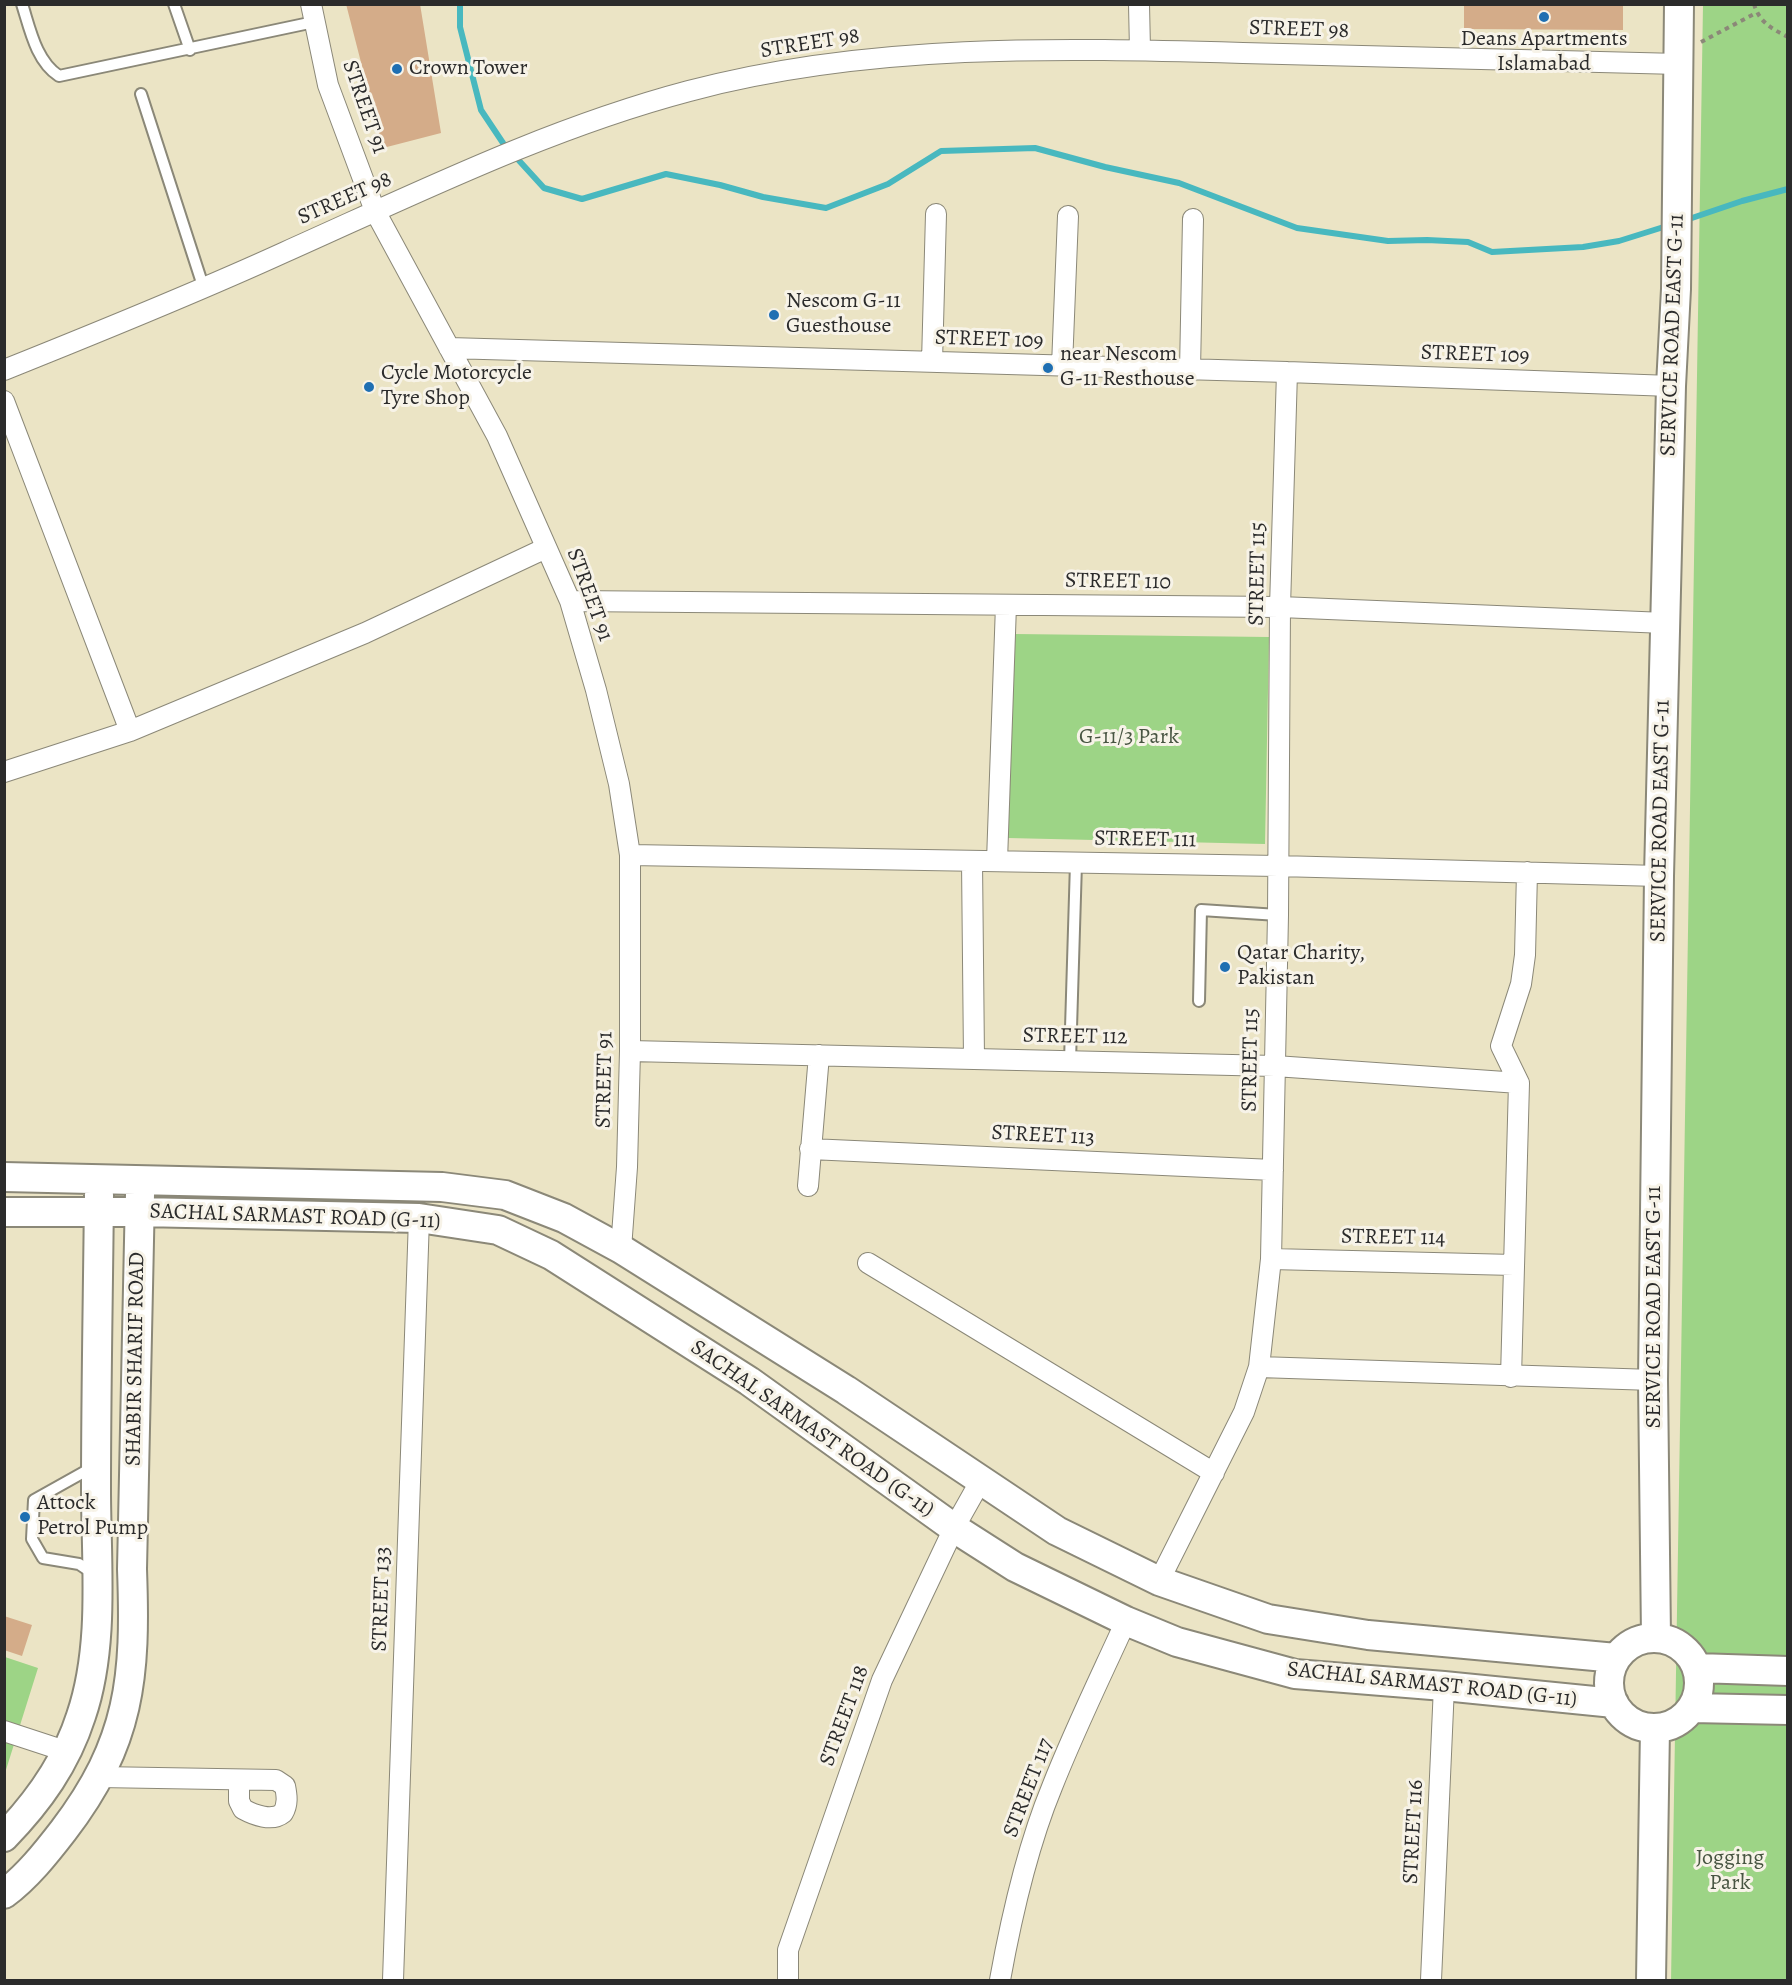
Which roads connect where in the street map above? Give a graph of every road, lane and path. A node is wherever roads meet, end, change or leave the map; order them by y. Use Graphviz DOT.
graph roads {
  1 [pos="22,4"];
  2 [pos="174,4"];
  3 [pos="1139,4"];
  4 [pos="1679,4"];
  5 [pos="1754,4"];
  6 [pos="312,13"];
  7 [pos="1756,13"];
  8 [pos="1788,37"];
  9 [pos="190,50"];
  10 [pos="1140,50"];
  11 [pos="1679,59"];
  12 [pos="141,94"];
  13 [pos="375,211"];
  14 [pos="936,214"];
  15 [pos="1068,216"];
  16 [pos="1193,219"];
  17 [pos="204,289"];
  18 [pos="449,348"];
  19 [pos="932,362"];
  20 [pos="1062,366"];
  21 [pos="4,370"];
  22 [pos="1190,370"];
  23 [pos="1287,372"];
  24 [pos="1671,386"];
  25 [pos="4,401"];
  26 [pos="546,548"];
  27 [pos="570,601"];
  28 [pos="1006,605"];
  29 [pos="1280,608"];
  30 [pos="1665,623"];
  31 [pos="130,731"];
  32 [pos="4,772"];
  33 [pos="630,855"];
  34 [pos="972,861"];
  35 [pos="997,861"];
  36 [pos="1076,863"];
  37 [pos="1278,866"];
  38 [pos="1527,872"];
  39 [pos="1659,876"];
  40 [pos="1278,915"];
  41 [pos="1199,1001"];
  42 [pos="630,1051"];
  43 [pos="819,1055"];
  44 [pos="974,1059"];
  45 [pos="1070,1061"];
  46 [pos="1275,1066"];
  47 [pos="1519,1083"];
  48 [pos="810,1149"];
  49 [pos="1273,1170"];
  50 [pos="4,1177"];
  51 [pos="100,1180"];
  52 [pos="140,1180"];
  53 [pos="808,1186"];
  54 [pos="4,1212"];
  55 [pos="140,1212"];
  56 [pos="99,1213"];
  57 [pos="419,1218"];
  58 [pos="621,1249"];
  59 [pos="1271,1259"];
  60 [pos="868,1263"];
  61 [pos="1514,1265"];
  62 [pos="1259,1367"];
  63 [pos="1511,1377"];
  64 [pos="1653,1380"];
  65 [pos="97,1405"];
  66 [pos="135,1405"];
  67 [pos="97,1465"];
  68 [pos="1214,1473"];
  69 [pos="981,1480"];
  70 [pos="954,1528"];
  71 [pos="132,1569"];
  72 [pos="97,1572"];
  73 [pos="1159,1581"];
  74 [pos="1126,1621"];
  75 [pos="1656,1638"];
  76 [pos="1616,1658"];
  77 [pos="1697,1668"];
  78 [pos="1788,1671"];
  79 [pos="1444,1686"];
  80 [pos="1614,1703"];
  81 [pos="1692,1708"];
  82 [pos="1788,1710"];
  83 [pos="1655,1728"];
  84 [pos="4,1731"];
  85 [pos="68,1752"];
  86 [pos="99,1777"];
  87 [pos="238,1780"];
  88 [pos="4,1837"];
  89 [pos="4,1894"];
  90 [pos="393,1980"];
  91 [pos="788,1980"];
  92 [pos="1000,1980"];
  93 [pos="1431,1980"];
  94 [pos="1651,1980"];
  1 -- 9 [label="lane"];
  2 -- 9 [label="lane"];
  3 -- 10 [label="street"];
  4 -- 11 [label="main road, SERVICE ROAD EAST G-11"];
  5 -- 7 [label="path"];
  6 -- 9 [label="lane"];
  6 -- 13 [label="street, STREET 91"];
  7 -- 8 [label="path"];
  7 -- 11 [label="path"];
  10 -- 11 [label="street, STREET 98"];
  10 -- 13 [label="street, STREET 98"];
  11 -- 24 [label="main road, SERVICE ROAD EAST G-11"];
  12 -- 17 [label="lane"];
  13 -- 17 [label="street, STREET 98"];
  13 -- 18 [label="street, STREET 91"];
  14 -- 19 [label="street"];
  15 -- 20 [label="street"];
  16 -- 22 [label="street"];
  17 -- 21 [label="street, STREET 98"];
  18 -- 19 [label="street, STREET 109"];
  18 -- 26 [label="street, STREET 91"];
  19 -- 20 [label="street, STREET 109"];
  20 -- 22 [label="street, STREET 109"];
  22 -- 23 [label="street, STREET 109"];
  23 -- 24 [label="street, STREET 109"];
  23 -- 29 [label="street, STREET 115"];
  24 -- 30 [label="main road, SERVICE ROAD EAST G-11"];
  25 -- 31 [label="street"];
  26 -- 27 [label="street, STREET 91"];
  26 -- 31 [label="street"];
  27 -- 28 [label="street, STREET 110"];
  27 -- 33 [label="street, STREET 91"];
  28 -- 29 [label="street, STREET 110"];
  28 -- 35 [label="street"];
  29 -- 30 [label="street, STREET 110"];
  29 -- 37 [label="street, STREET 115"];
  30 -- 39 [label="main road, SERVICE ROAD EAST G-11"];
  31 -- 32 [label="street"];
  33 -- 34 [label="street, STREET 111"];
  33 -- 42 [label="street, STREET 91"];
  34 -- 35 [label="street, STREET 111"];
  34 -- 44 [label="street"];
  35 -- 36 [label="street, STREET 111"];
  36 -- 37 [label="street, STREET 111"];
  36 -- 45 [label="lane"];
  37 -- 38 [label="street, STREET 111"];
  37 -- 40 [label="street, STREET 115"];
  38 -- 39 [label="street, STREET 111"];
  38 -- 47 [label="street"];
  39 -- 64 [label="main road, SERVICE ROAD EAST G-11"];
  40 -- 41 [label="lane"];
  40 -- 46 [label="street, STREET 115"];
  42 -- 43 [label="street, STREET 112"];
  42 -- 58 [label="street, STREET 91"];
  43 -- 44 [label="street, STREET 112"];
  43 -- 48 [label="street"];
  44 -- 45 [label="street, STREET 112"];
  45 -- 46 [label="street, STREET 112"];
  46 -- 47 [label="street, STREET 112"];
  46 -- 49 [label="street, STREET 115"];
  47 -- 61 [label="street"];
  48 -- 49 [label="street, STREET 113"];
  48 -- 53 [label="street"];
  49 -- 59 [label="street, STREET 115"];
  50 -- 51 [label="main road, SACHAL SARMAST ROAD (G-11)"];
  51 -- 52 [label="main road, SACHAL SARMAST ROAD (G-11)"];
  51 -- 56 [label="main road, SHABIR SHARIF ROAD"];
  52 -- 55 [label="main road, SHABIR SHARIF ROAD"];
  52 -- 58 [label="main road, SACHAL SARMAST ROAD (G-11)"];
  54 -- 56 [label="main road, SACHAL SARMAST ROAD (G-11)"];
  55 -- 56 [label="main road, SACHAL SARMAST ROAD (G-11)"];
  55 -- 57 [label="main road, SACHAL SARMAST ROAD (G-11)"];
  55 -- 66 [label="main road, SHABIR SHARIF ROAD"];
  56 -- 65 [label="main road, SHABIR SHARIF ROAD"];
  57 -- 70 [label="main road, SACHAL SARMAST ROAD (G-11)"];
  57 -- 90 [label="street, STREET 133"];
  58 -- 69 [label="main road, SACHAL SARMAST ROAD (G-11)"];
  59 -- 61 [label="street, STREET 114"];
  59 -- 62 [label="street, STREET 115"];
  60 -- 68 [label="street"];
  61 -- 63 [label="street"];
  62 -- 63 [label="street"];
  62 -- 68 [label="street, STREET 115"];
  63 -- 64 [label="street"];
  64 -- 75 [label="main road, SERVICE ROAD EAST G-11"];
  65 -- 66 [label="main road"];
  65 -- 67 [label="main road, SHABIR SHARIF ROAD"];
  66 -- 71 [label="main road, SHABIR SHARIF ROAD"];
  67 -- 72 [label="main road, SHABIR SHARIF ROAD"];
  67 -- 72 [label="lane"];
  68 -- 73 [label="street, STREET 115"];
  69 -- 70 [label="street, STREET 118"];
  69 -- 73 [label="main road, SACHAL SARMAST ROAD (G-11)"];
  70 -- 74 [label="main road, SACHAL SARMAST ROAD (G-11)"];
  70 -- 91 [label="street, STREET 118"];
  71 -- 72 [label="main road"];
  71 -- 86 [label="main road, SHABIR SHARIF ROAD"];
  72 -- 85 [label="main road, SHABIR SHARIF ROAD"];
  73 -- 76 [label="main road, SACHAL SARMAST ROAD (G-11)"];
  74 -- 79 [label="main road, SACHAL SARMAST ROAD (G-11)"];
  74 -- 92 [label="street, STREET 117"];
  75 -- 76 [label="main road"];
  75 -- 77 [label="main road"];
  76 -- 80 [label="main road"];
  77 -- 78 [label="main road"];
  77 -- 81 [label="main road"];
  79 -- 80 [label="main road, SACHAL SARMAST ROAD (G-11)"];
  79 -- 93 [label="street, STREET 116"];
  80 -- 83 [label="main road"];
  81 -- 82 [label="main road"];
  81 -- 83 [label="main road"];
  83 -- 94 [label="main road"];
  84 -- 85 [label="street"];
  85 -- 88 [label="main road, SHABIR SHARIF ROAD"];
  86 -- 87 [label="street"];
  86 -- 89 [label="main road, SHABIR SHARIF ROAD"];
}
